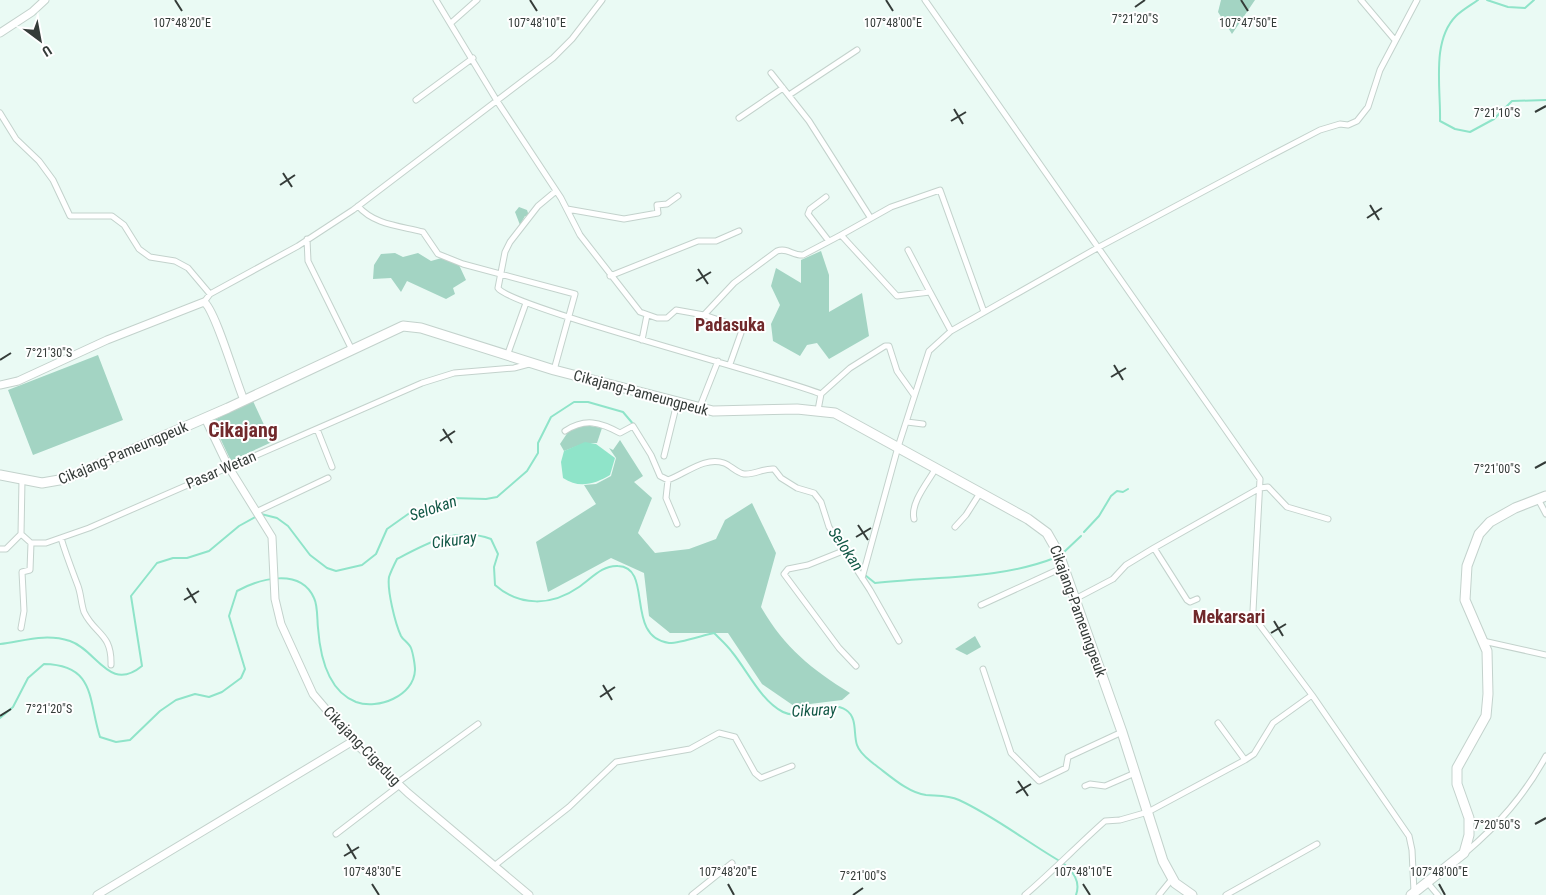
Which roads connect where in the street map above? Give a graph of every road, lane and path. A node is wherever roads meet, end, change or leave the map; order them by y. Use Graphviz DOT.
graph roads {
  1 [pos="45,0"];
  2 [pos="436,0"];
  3 [pos="477,0"];
  4 [pos="602,0"];
  5 [pos="925,0"];
  6 [pos="1361,0"];
  7 [pos="1417,0"];
  8 [pos="451,22"];
  9 [pos="0,33"];
  10 [pos="1394,39"];
  11 [pos="857,50"];
  12 [pos="473,58"];
  13 [pos="771,73"];
  14 [pos="784,88"];
  15 [pos="788,95"];
  16 [pos="416,100"];
  17 [pos="497,100"];
  18 [pos="0,113"];
  19 [pos="739,118"];
  20 [pos="556,191"];
  21 [pos="678,196"];
  22 [pos="826,197"];
  23 [pos="358,206"];
  24 [pos="567,209"];
  25 [pos="870,218"];
  26 [pos="739,231"];
  27 [pos="841,235"];
  28 [pos="307,239"];
  29 [pos="828,240"];
  30 [pos="1099,247"];
  31 [pos="908,250"];
  32 [pos="501,273"];
  33 [pos="610,276"];
  34 [pos="930,292"];
  35 [pos="210,294"];
  36 [pos="204,302"];
  37 [pos="526,303"];
  38 [pos="984,312"];
  39 [pos="704,314"];
  40 [pos="647,315"];
  41 [pos="569,317"];
  42 [pos="951,331"];
  43 [pos="642,340"];
  44 [pos="352,350"];
  45 [pos="507,356"];
  46 [pos="718,361"];
  47 [pos="532,363"];
  48 [pos="730,364"];
  49 [pos="554,370"];
  50 [pos="0,385"];
  51 [pos="821,394"];
  52 [pos="914,395"];
  53 [pos="244,400"];
  54 [pos="677,403"];
  55 [pos="699,408"];
  56 [pos="818,410"];
  57 [pos="206,418"];
  58 [pos="907,422"];
  59 [pos="923,424"];
  60 [pos="317,429"];
  61 [pos="565,431"];
  62 [pos="898,447"];
  63 [pos="664,456"];
  64 [pos="228,466"];
  65 [pos="332,467"];
  66 [pos="936,468"];
  67 [pos="0,475"];
  68 [pos="328,478"];
  69 [pos="22,480"];
  70 [pos="668,480"];
  71 [pos="1260,488"];
  72 [pos="980,493"];
  73 [pos="1542,498"];
  74 [pos="258,514"];
  75 [pos="1546,514"];
  76 [pos="914,519"];
  77 [pos="1328,519"];
  78 [pos="677,524"];
  79 [pos="955,527"];
  80 [pos="21,534"];
  81 [pos="61,538"];
  82 [pos="31,543"];
  83 [pos="0,548"];
  84 [pos="1154,548"];
  85 [pos="844,551"];
  86 [pos="1061,560"];
  87 [pos="863,575"];
  88 [pos="1075,599"];
  89 [pos="1197,599"];
  90 [pos="981,606"];
  91 [pos="21,628"];
  92 [pos="1482,640"];
  93 [pos="899,641"];
  94 [pos="1546,655"];
  95 [pos="111,665"];
  96 [pos="856,666"];
  97 [pos="983,669"];
  98 [pos="1312,695"];
  99 [pos="1218,723"];
  100 [pos="478,724"];
  101 [pos="1122,732"];
  102 [pos="353,742"];
  103 [pos="1546,756"];
  104 [pos="1245,760"];
  105 [pos="792,766"];
  106 [pos="1136,773"];
  107 [pos="399,784"];
  108 [pos="1085,786"];
  109 [pos="1148,812"];
  110 [pos="336,834"];
  111 [pos="1317,844"];
  112 [pos="1464,853"];
  113 [pos="732,863"];
  114 [pos="494,866"];
  115 [pos="1172,878"];
  116 [pos="1427,882"];
  117 [pos="1413,894"];
  118 [pos="98,895"];
  119 [pos="529,895"];
  120 [pos="692,895"];
  121 [pos="1025,895"];
  122 [pos="1159,895"];
  123 [pos="1192,895"];
  124 [pos="1226,895"];
  125 [pos="1438,895"];
  1 -- 9 [label="street"];
  2 -- 8 [label="street"];
  3 -- 8 [label="street"];
  4 -- 17 [label="street"];
  5 -- 30 [label="street"];
  6 -- 10 [label="street"];
  7 -- 10 [label="street"];
  8 -- 12 [label="street"];
  10 -- 30 [label="street"];
  11 -- 15 [label="street"];
  12 -- 16 [label="street"];
  12 -- 17 [label="street"];
  13 -- 14 [label="street"];
  14 -- 15 [label="street"];
  14 -- 19 [label="street"];
  15 -- 25 [label="street"];
  17 -- 20 [label="street"];
  17 -- 23 [label="street"];
  18 -- 35 [label="street"];
  20 -- 24 [label="street"];
  20 -- 32 [label="street"];
  21 -- 24 [label="street"];
  22 -- 29 [label="street"];
  23 -- 28 [label="street"];
  23 -- 32 [label="street"];
  24 -- 33 [label="street"];
  25 -- 27 [label="street"];
  25 -- 38 [label="street"];
  26 -- 33 [label="street"];
  27 -- 29 [label="street"];
  27 -- 34 [label="street"];
  28 -- 35 [label="street"];
  28 -- 44 [label="street"];
  29 -- 39 [label="street"];
  30 -- 38 [label="street"];
  30 -- 71 [label="street"];
  31 -- 34 [label="street"];
  32 -- 37 [label="street"];
  32 -- 41 [label="street"];
  33 -- 40 [label="street"];
  34 -- 42 [label="street"];
  35 -- 36 [label="street"];
  36 -- 50 [label="street"];
  36 -- 53 [label="street"];
  37 -- 41 [label="street"];
  37 -- 45 [label="street"];
  38 -- 42 [label="street"];
  39 -- 40 [label="street"];
  39 -- 48 [label="street"];
  40 -- 43 [label="street"];
  41 -- 43 [label="street"];
  41 -- 49 [label="street"];
  42 -- 52 [label="street"];
  43 -- 46 [label="street"];
  44 -- 45 [label="main road, Cikajang-Pameungpeuk"];
  44 -- 53 [label="main road, Cikajang-Pameungpeuk"];
  45 -- 47 [label="main road, Cikajang-Pameungpeuk"];
  46 -- 48 [label="street"];
  46 -- 55 [label="street"];
  47 -- 49 [label="main road, Cikajang-Pameungpeuk"];
  47 -- 60 [label="street, Pasar Wetan"];
  48 -- 51 [label="street"];
  49 -- 54 [label="main road, Cikajang-Pameungpeuk"];
  51 -- 52 [label="street"];
  51 -- 56 [label="street"];
  52 -- 58 [label="street"];
  53 -- 57 [label="main road, Cikajang-Pameungpeuk"];
  54 -- 55 [label="main road, Cikajang-Pameungpeuk"];
  54 -- 63 [label="street"];
  55 -- 56 [label="main road, Cikajang-Pameungpeuk"];
  56 -- 62 [label="main road, Cikajang-Pameungpeuk"];
  57 -- 64 [label="street, Cikajang-Cigedug"];
  57 -- 69 [label="main road, Cikajang-Pameungpeuk"];
  58 -- 59 [label="street"];
  58 -- 62 [label="street"];
  60 -- 64 [label="street, Pasar Wetan"];
  60 -- 65 [label="street"];
  61 -- 70 [label="street"];
  62 -- 66 [label="main road, Cikajang-Pameungpeuk"];
  62 -- 87 [label="street"];
  64 -- 74 [label="street, Cikajang-Cigedug"];
  64 -- 81 [label="street, Pasar Wetan"];
  66 -- 72 [label="main road, Cikajang-Pameungpeuk"];
  66 -- 76 [label="street"];
  67 -- 69 [label="main road, Cikajang-Pameungpeuk"];
  68 -- 74 [label="street"];
  69 -- 80 [label="street"];
  70 -- 78 [label="street"];
  70 -- 85 [label="street"];
  71 -- 77 [label="street"];
  71 -- 84 [label="street"];
  71 -- 98 [label="street"];
  72 -- 79 [label="street"];
  72 -- 86 [label="main road, Cikajang-Pameungpeuk"];
  73 -- 75 [label="street"];
  73 -- 92 [label="main road"];
  74 -- 102 [label="street, Cikajang-Cigedug"];
  80 -- 82 [label="street"];
  80 -- 83 [label="street"];
  81 -- 82 [label="street, Pasar Wetan"];
  81 -- 95 [label="street"];
  82 -- 91 [label="street"];
  84 -- 88 [label="street"];
  84 -- 89 [label="street"];
  85 -- 87 [label="street"];
  85 -- 96 [label="street"];
  86 -- 88 [label="main road, Cikajang-Pameungpeuk"];
  86 -- 90 [label="street"];
  87 -- 93 [label="street"];
  88 -- 101 [label="main road, Cikajang-Pameungpeuk"];
  92 -- 94 [label="street"];
  92 -- 112 [label="main road"];
  97 -- 101 [label="street"];
  98 -- 104 [label="street"];
  98 -- 117 [label="street"];
  99 -- 104 [label="street"];
  100 -- 107 [label="street"];
  101 -- 106 [label="main road, Cikajang-Pameungpeuk"];
  102 -- 107 [label="street, Cikajang-Cigedug"];
  102 -- 118 [label="street"];
  103 -- 112 [label="street"];
  104 -- 109 [label="street"];
  105 -- 114 [label="street"];
  106 -- 108 [label="street"];
  106 -- 109 [label="main road, Cikajang-Pameungpeuk"];
  107 -- 110 [label="street"];
  107 -- 114 [label="street, Cikajang-Cigedug"];
  109 -- 115 [label="main road, Cikajang-Pameungpeuk"];
  109 -- 121 [label="street"];
  111 -- 124 [label="street"];
  112 -- 116 [label="main road"];
  113 -- 120 [label="street"];
  114 -- 119 [label="street, Cikajang-Cigedug"];
  115 -- 122 [label="street"];
  115 -- 123 [label="main road, Cikajang-Pameungpeuk"];
  116 -- 117 [label="main road"];
  116 -- 125 [label="street"];
}
